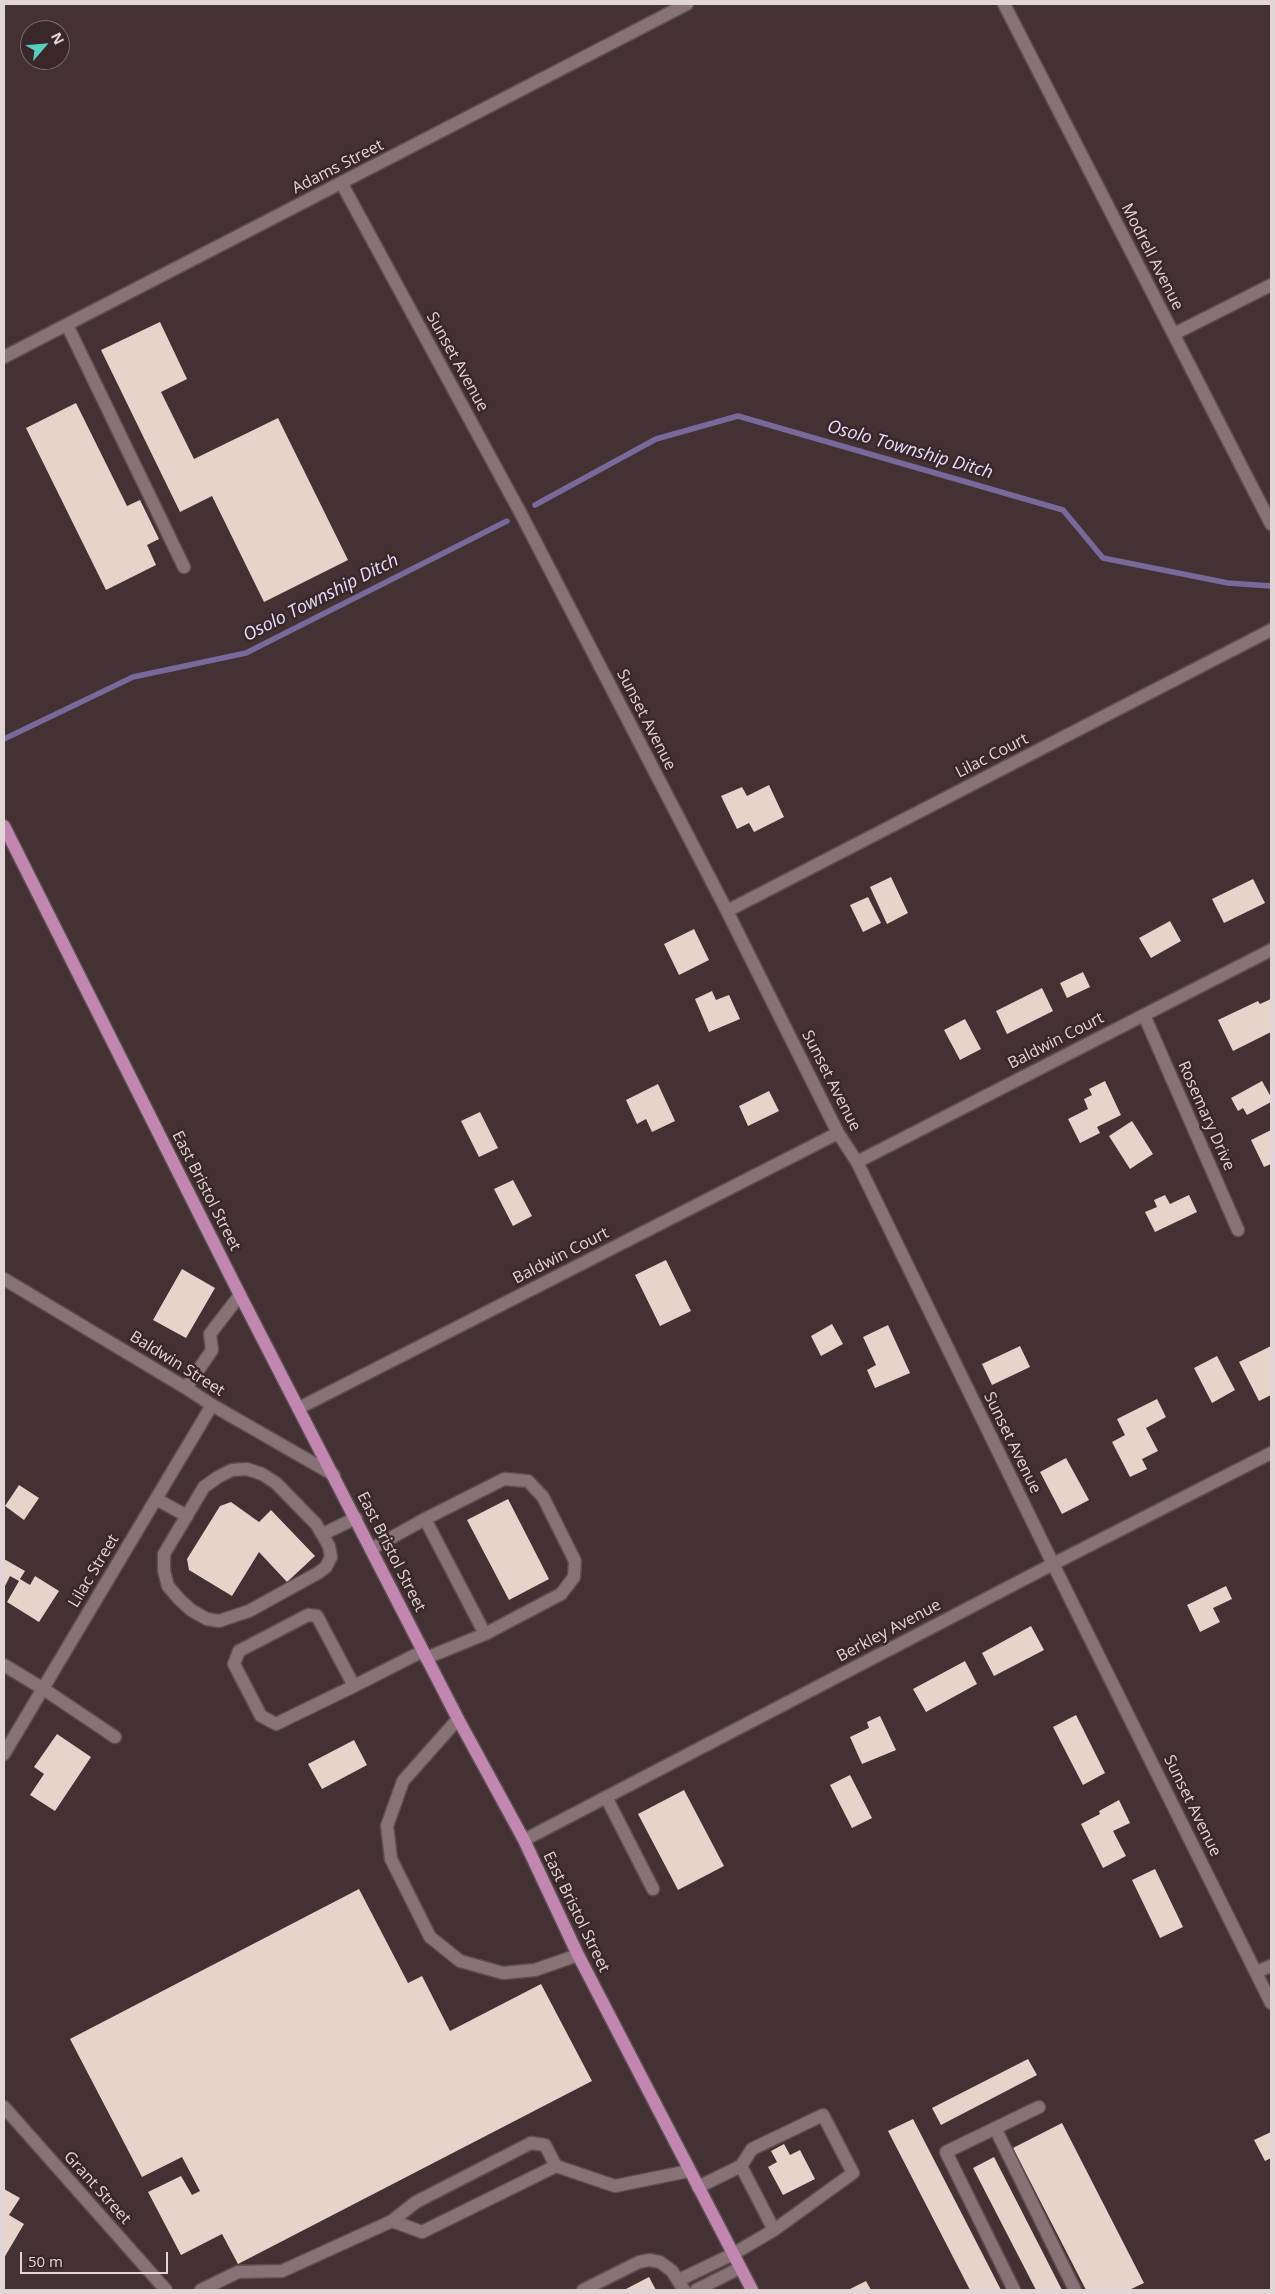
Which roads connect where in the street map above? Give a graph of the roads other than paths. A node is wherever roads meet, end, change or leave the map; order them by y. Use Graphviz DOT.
graph roads {
  1 [pos="687,4"];
  2 [pos="1004,4"];
  3 [pos="342,184"];
  4 [pos="1271,285"];
  5 [pos="67,325"];
  6 [pos="1174,334"];
  7 [pos="4,357"];
  8 [pos="1271,524"];
  9 [pos="184,567"];
  10 [pos="1271,630"];
  11 [pos="4,826"];
  12 [pos="727,911"];
  13 [pos="1271,950"];
  14 [pos="1144,1015"];
  15 [pos="838,1133"];
  16 [pos="857,1162"];
  17 [pos="1238,1230"];
  18 [pos="4,1279"];
  19 [pos="240,1295"];
  20 [pos="186,1388"];
  21 [pos="212,1406"];
  22 [pos="299,1408"];
  23 [pos="1271,1453"];
  24 [pos="334,1475"];
  25 [pos="156,1499"];
  26 [pos="187,1516"];
  27 [pos="356,1518"];
  28 [pos="425,1519"];
  29 [pos="323,1534"];
  30 [pos="371,1549"];
  31 [pos="1053,1564"];
  32 [pos="485,1634"];
  33 [pos="425,1655"];
  34 [pos="4,1665"];
  35 [pos="354,1686"];
  36 [pos="42,1688"];
  37 [pos="458,1719"];
  38 [pos="115,1737"];
  39 [pos="4,1754"];
  40 [pos="606,1797"];
  41 [pos="524,1840"];
  42 [pos="653,1889"];
  43 [pos="578,1955"];
  44 [pos="1271,1966"];
  45 [pos="1256,1972"];
  46 [pos="1271,2002"];
  47 [pos="4,2107"];
  48 [pos="1039,2107"];
  49 [pos="995,2128"];
  50 [pos="556,2166"];
  51 [pos="741,2166"];
  52 [pos="689,2171"];
  53 [pos="698,2187"];
  54 [pos="392,2221"];
  55 [pos="774,2230"];
  56 [pos="733,2254"];
  57 [pos="740,2268"];
  58 [pos="681,2285"];
  59 [pos="166,2290"];
  60 [pos="201,2290"];
  61 [pos="583,2290"];
  62 [pos="696,2290"];
  63 [pos="752,2290"];
  64 [pos="1014,2290"];
  65 [pos="1074,2290"];
  1 -- 3 [label="street, Adams Street"];
  2 -- 6 [label="street, Modrell Avenue"];
  3 -- 5 [label="street, Adams Street"];
  3 -- 12 [label="street, Sunset Avenue"];
  4 -- 6 [label="street"];
  5 -- 7 [label="street, Adams Street"];
  5 -- 9 [label="street"];
  6 -- 8 [label="street, Modrell Avenue"];
  10 -- 12 [label="street, Lilac Court"];
  11 -- 19 [label="main road, East Bristol Street"];
  12 -- 15 [label="street, Sunset Avenue"];
  13 -- 14 [label="street, Baldwin Court"];
  14 -- 16 [label="street, Baldwin Court"];
  14 -- 17 [label="street, Rosemary Drive"];
  15 -- 16 [label="street, Sunset Avenue"];
  15 -- 22 [label="street, Baldwin Court"];
  16 -- 31 [label="street, Sunset Avenue"];
  18 -- 20 [label="street, Baldwin Street"];
  19 -- 20 [label="street"];
  19 -- 22 [label="main road, East Bristol Street"];
  20 -- 21 [label="street, Baldwin Street"];
  21 -- 24 [label="street, Baldwin Street"];
  21 -- 25 [label="street, Lilac Street"];
  22 -- 24 [label="main road, East Bristol Street"];
  23 -- 31 [label="street, Berkley Avenue"];
  24 -- 27 [label="main road, East Bristol Street"];
  25 -- 26 [label="street"];
  25 -- 36 [label="street, Lilac Street"];
  26 -- 29 [label="street"];
  26 -- 29 [label="street"];
  27 -- 29 [label="street"];
  27 -- 30 [label="main road, East Bristol Street"];
  28 -- 30 [label="street"];
  28 -- 32 [label="street"];
  28 -- 32 [label="street"];
  30 -- 33 [label="main road, East Bristol Street"];
  31 -- 40 [label="street, Berkley Avenue"];
  31 -- 45 [label="street, Sunset Avenue"];
  32 -- 33 [label="street"];
  33 -- 35 [label="street"];
  33 -- 37 [label="main road, East Bristol Street"];
  34 -- 36 [label="street"];
  35 -- 35 [label="street"];
  36 -- 38 [label="street"];
  36 -- 39 [label="street, Lilac Street"];
  37 -- 41 [label="main road, East Bristol Street"];
  37 -- 43 [label="street"];
  40 -- 41 [label="street, Berkley Avenue"];
  40 -- 42 [label="street"];
  41 -- 43 [label="main road, East Bristol Street"];
  43 -- 52 [label="main road, East Bristol Street"];
  44 -- 45 [label="street"];
  45 -- 46 [label="street, Sunset Avenue"];
  47 -- 59 [label="street, Grant Street"];
  48 -- 49 [label="street"];
  49 -- 64 [label="street"];
  49 -- 65 [label="street"];
  50 -- 52 [label="street"];
  50 -- 54 [label="street"];
  50 -- 54 [label="street"];
  51 -- 53 [label="street"];
  51 -- 55 [label="street"];
  51 -- 55 [label="street"];
  52 -- 53 [label="main road, East Bristol Street"];
  53 -- 56 [label="main road, East Bristol Street"];
  54 -- 60 [label="street"];
  55 -- 56 [label="street"];
  56 -- 57 [label="main road, East Bristol Street"];
  56 -- 58 [label="street"];
  57 -- 62 [label="street"];
  57 -- 63 [label="main road, East Bristol Street"];
  58 -- 61 [label="street"];
}
